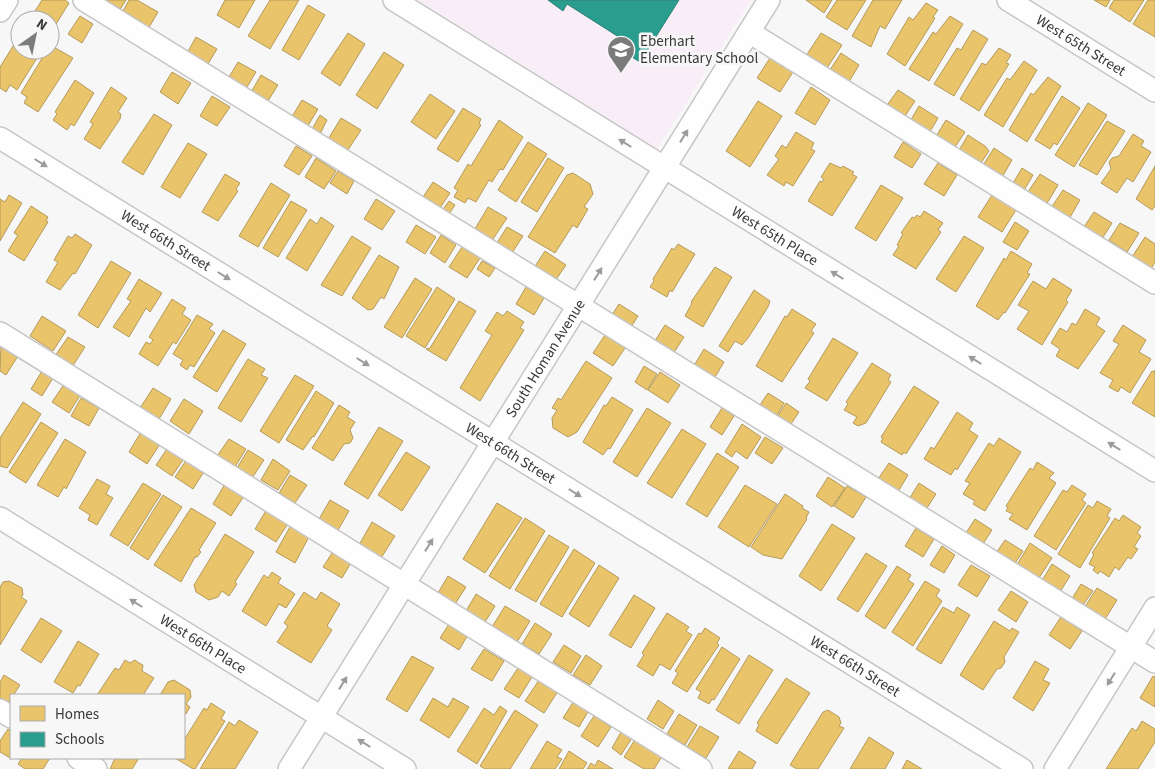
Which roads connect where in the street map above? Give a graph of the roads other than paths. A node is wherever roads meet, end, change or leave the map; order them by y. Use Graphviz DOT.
graph roads {
  1 [pos="7,0"];
  2 [pos="84,0"];
  3 [pos="394,0"];
  4 [pos="768,0"];
  5 [pos="1008,0"];
  6 [pos="0,11"];
  7 [pos="749,32"];
  8 [pos="1155,91"];
  9 [pos="0,138"];
  10 [pos="664,168"];
  11 [pos="1155,283"];
  12 [pos="579,306"];
  13 [pos="0,333"];
  14 [pos="493,442"];
  15 [pos="1155,471"];
  16 [pos="0,518"];
  17 [pos="404,585"];
  18 [pos="1155,608"];
  19 [pos="1131,647"];
  20 [pos="1155,662"];
  21 [pos="322,717"];
  22 [pos="80,759"];
  23 [pos="96,769"];
  24 [pos="290,769"];
  25 [pos="405,769"];
  26 [pos="701,769"];
  27 [pos="1022,769"];
  28 [pos="1055,769"];
  1 -- 6 [label="street"];
  2 -- 12 [label="street"];
  10 -- 3 [label="street, West 65th Place, one-way"];
  4 -- 7 [label="street, South Homan Avenue"];
  5 -- 8 [label="street, West 65th Street"];
  10 -- 7 [label="street, South Homan Avenue, one-way"];
  7 -- 11 [label="street"];
  9 -- 14 [label="street, West 66th Street, one-way"];
  12 -- 10 [label="street, South Homan Avenue, one-way"];
  15 -- 10 [label="street, West 65th Place, one-way"];
  12 -- 14 [label="street, South Homan Avenue"];
  12 -- 19 [label="street"];
  13 -- 17 [label="street"];
  17 -- 14 [label="street, South Homan Avenue, one-way"];
  14 -- 27 [label="street, West 66th Street, one-way"];
  21 -- 16 [label="street, West 66th Place, one-way"];
  21 -- 17 [label="street, South Homan Avenue, one-way"];
  17 -- 26 [label="street"];
  18 -- 19 [label="street"];
  19 -- 20 [label="street"];
  19 -- 28 [label="street, one-way"];
  21 -- 24 [label="street, South Homan Avenue"];
  25 -- 21 [label="street, West 66th Place, one-way"];
  22 -- 23 [label="street"];
}
